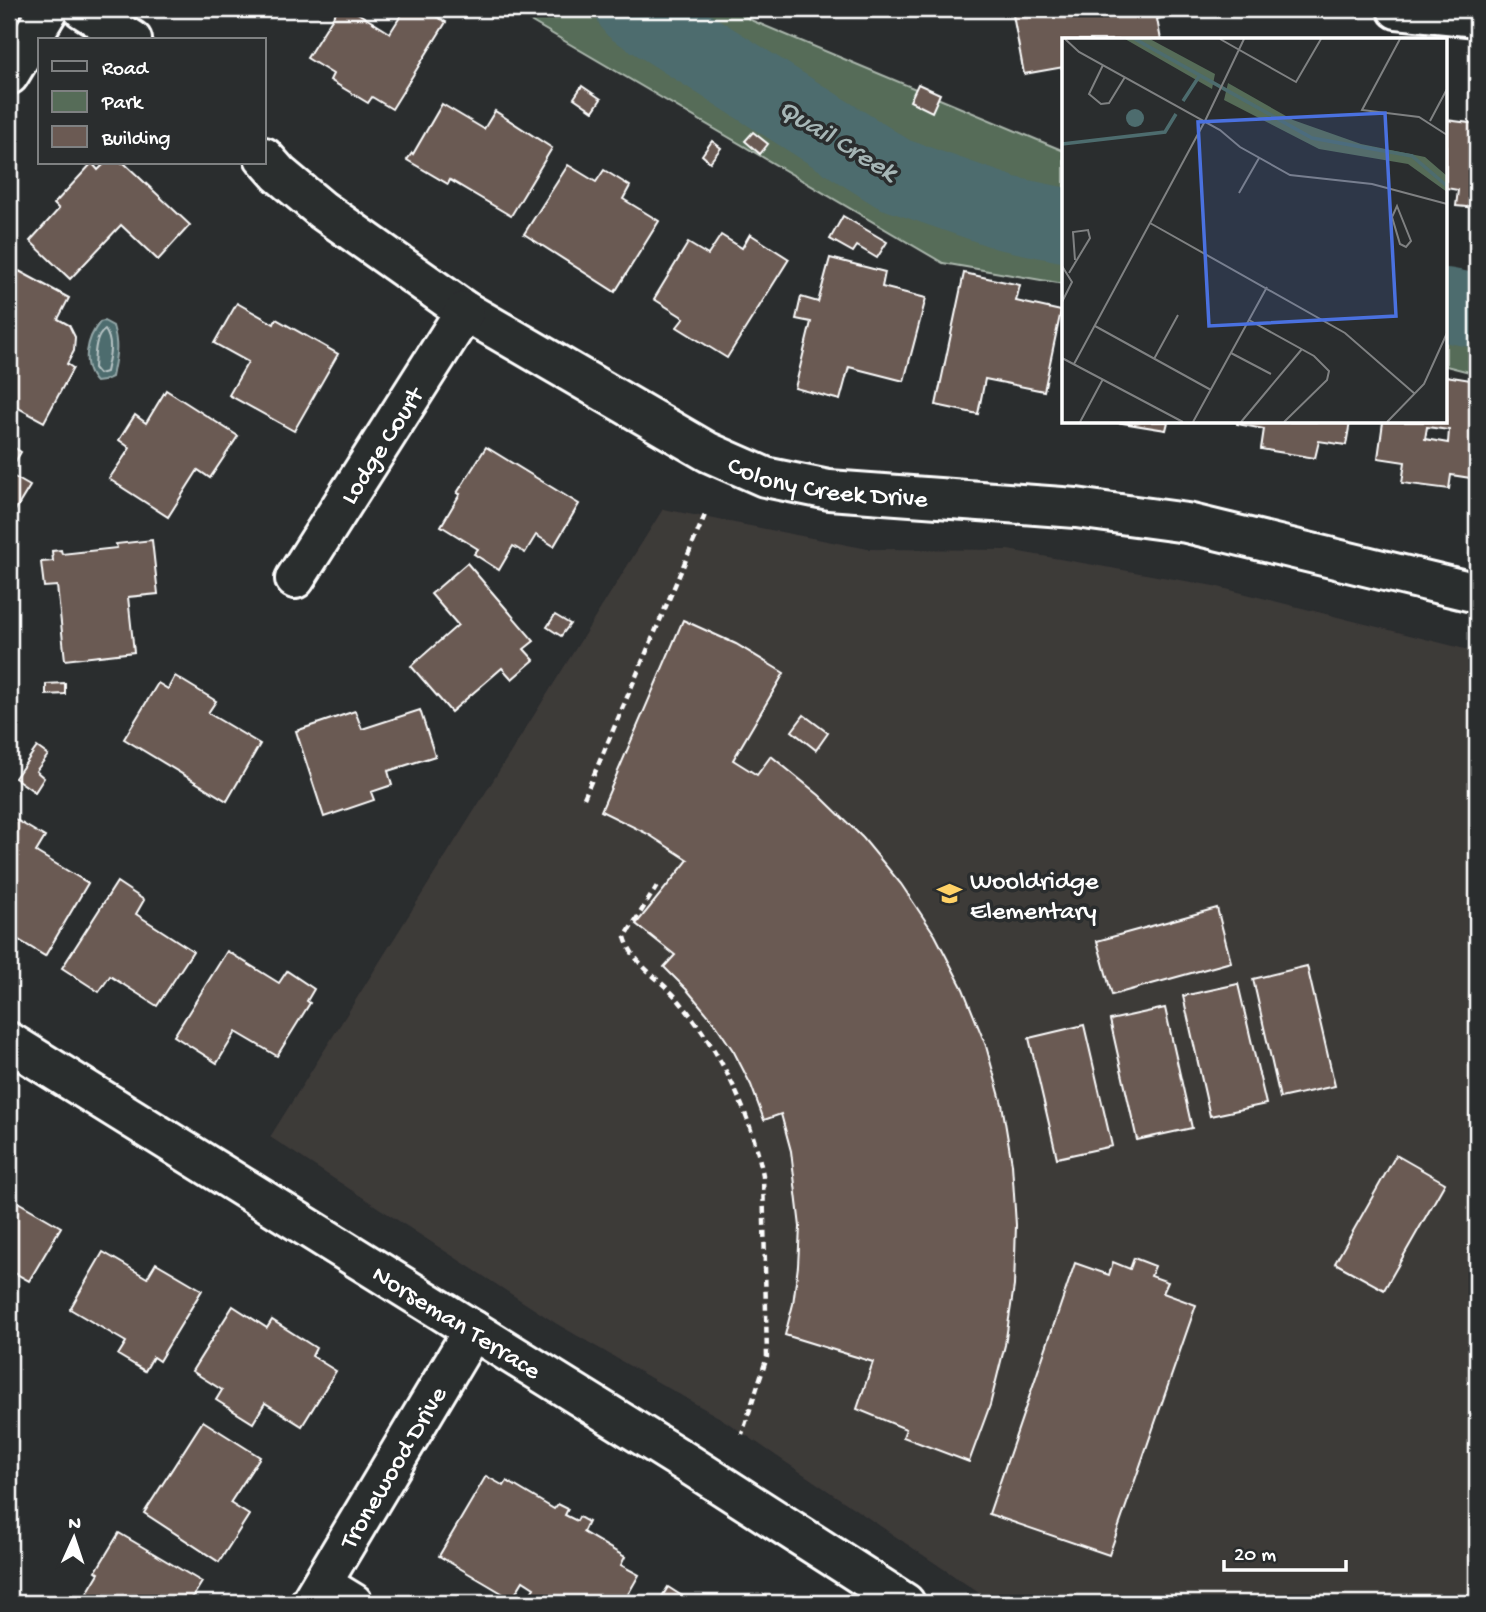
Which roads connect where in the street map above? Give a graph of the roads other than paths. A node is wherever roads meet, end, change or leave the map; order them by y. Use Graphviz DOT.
graph roads {
  1 [pos="49,9"];
  2 [pos="83,9"];
  3 [pos="1397,9"];
  4 [pos="1477,17"];
  5 [pos="129,38"];
  6 [pos="9,75"];
  7 [pos="266,160"];
  8 [pos="465,311"];
  9 [pos="295,579"];
  10 [pos="1477,593"];
  11 [pos="9,1042"];
  12 [pos="473,1331"];
  13 [pos="328,1597"];
  14 [pos="905,1603"];
  1 -- 6 [label="street"];
  2 -- 5 [label="street"];
  3 -- 4 [label="street"];
  7 -- 8 [label="street, Colony Creek Drive"];
  8 -- 9 [label="street, Lodge Court"];
  8 -- 10 [label="street, Colony Creek Drive"];
  11 -- 12 [label="street, Norseman Terrace"];
  12 -- 13 [label="street, Tronewood Drive"];
  12 -- 14 [label="street, Norseman Terrace"];
}
